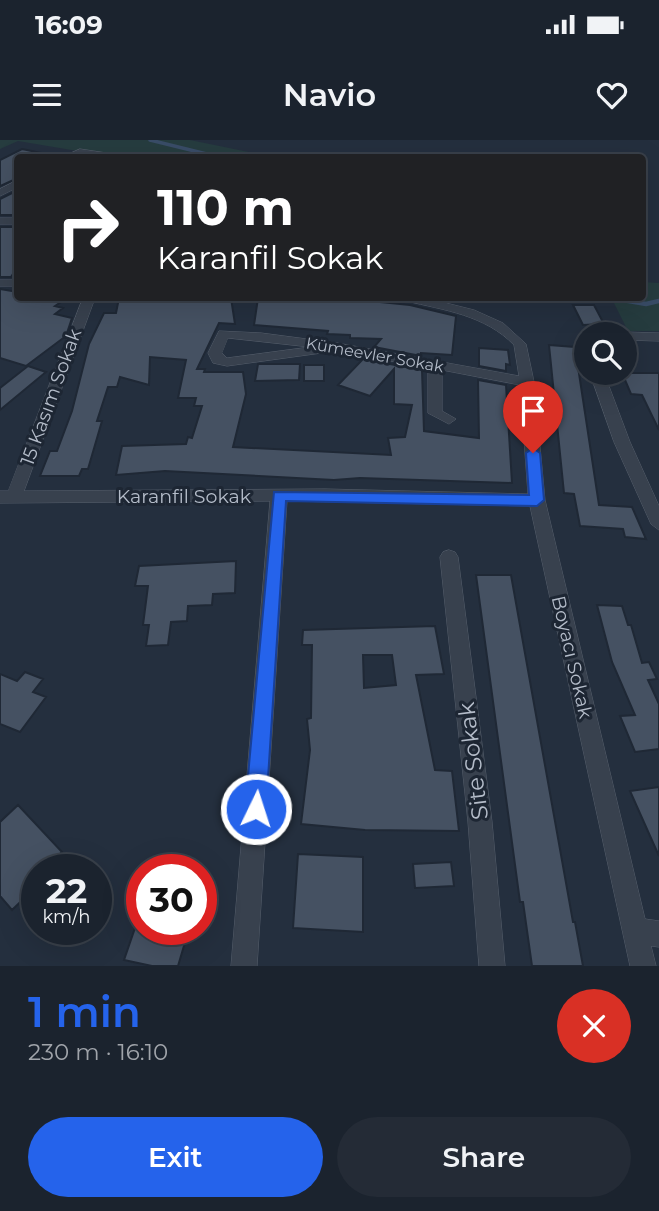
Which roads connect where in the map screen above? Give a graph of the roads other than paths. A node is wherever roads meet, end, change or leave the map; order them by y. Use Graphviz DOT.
graph roads {
  1 [pos="75,154"];
  2 [pos="93,154"];
  3 [pos="88,301"];
  4 [pos="423,301"];
  5 [pos="637,336"];
  6 [pos="659,337"];
  7 [pos="335,347"];
  8 [pos="435,366"];
  9 [pos="527,382"];
  10 [pos="601,385"];
  11 [pos="449,419"];
  12 [pos="279,495"];
  13 [pos="7,497"];
  14 [pos="537,500"];
  15 [pos="659,524"];
  16 [pos="449,557"];
  17 [pos="647,932"];
  18 [pos="244,966"];
  19 [pos="492,966"];
  20 [pos="643,966"];
  1 -- 2 [label="street"];
  3 -- 13 [label="street, 15 Kasım Sokak"];
  4 -- 9 [label="street, Boyacı Sokak"];
  5 -- 6 [label="street"];
  7 -- 7 [label="street, Kümeevler Sokak"];
  7 -- 8 [label="street, Kümeevler Sokak"];
  8 -- 9 [label="street, Kümeevler Sokak"];
  8 -- 11 [label="street"];
  9 -- 14 [label="street, Boyacı Sokak"];
  10 -- 15 [label="street"];
  12 -- 13 [label="street, Karanfil Sokak"];
  12 -- 14 [label="street, Karanfil Sokak"];
  12 -- 18 [label="street"];
  14 -- 17 [label="street, Boyacı Sokak"];
  16 -- 19 [label="street, Site Sokak"];
  17 -- 20 [label="street, Boyacı Sokak"];
}
